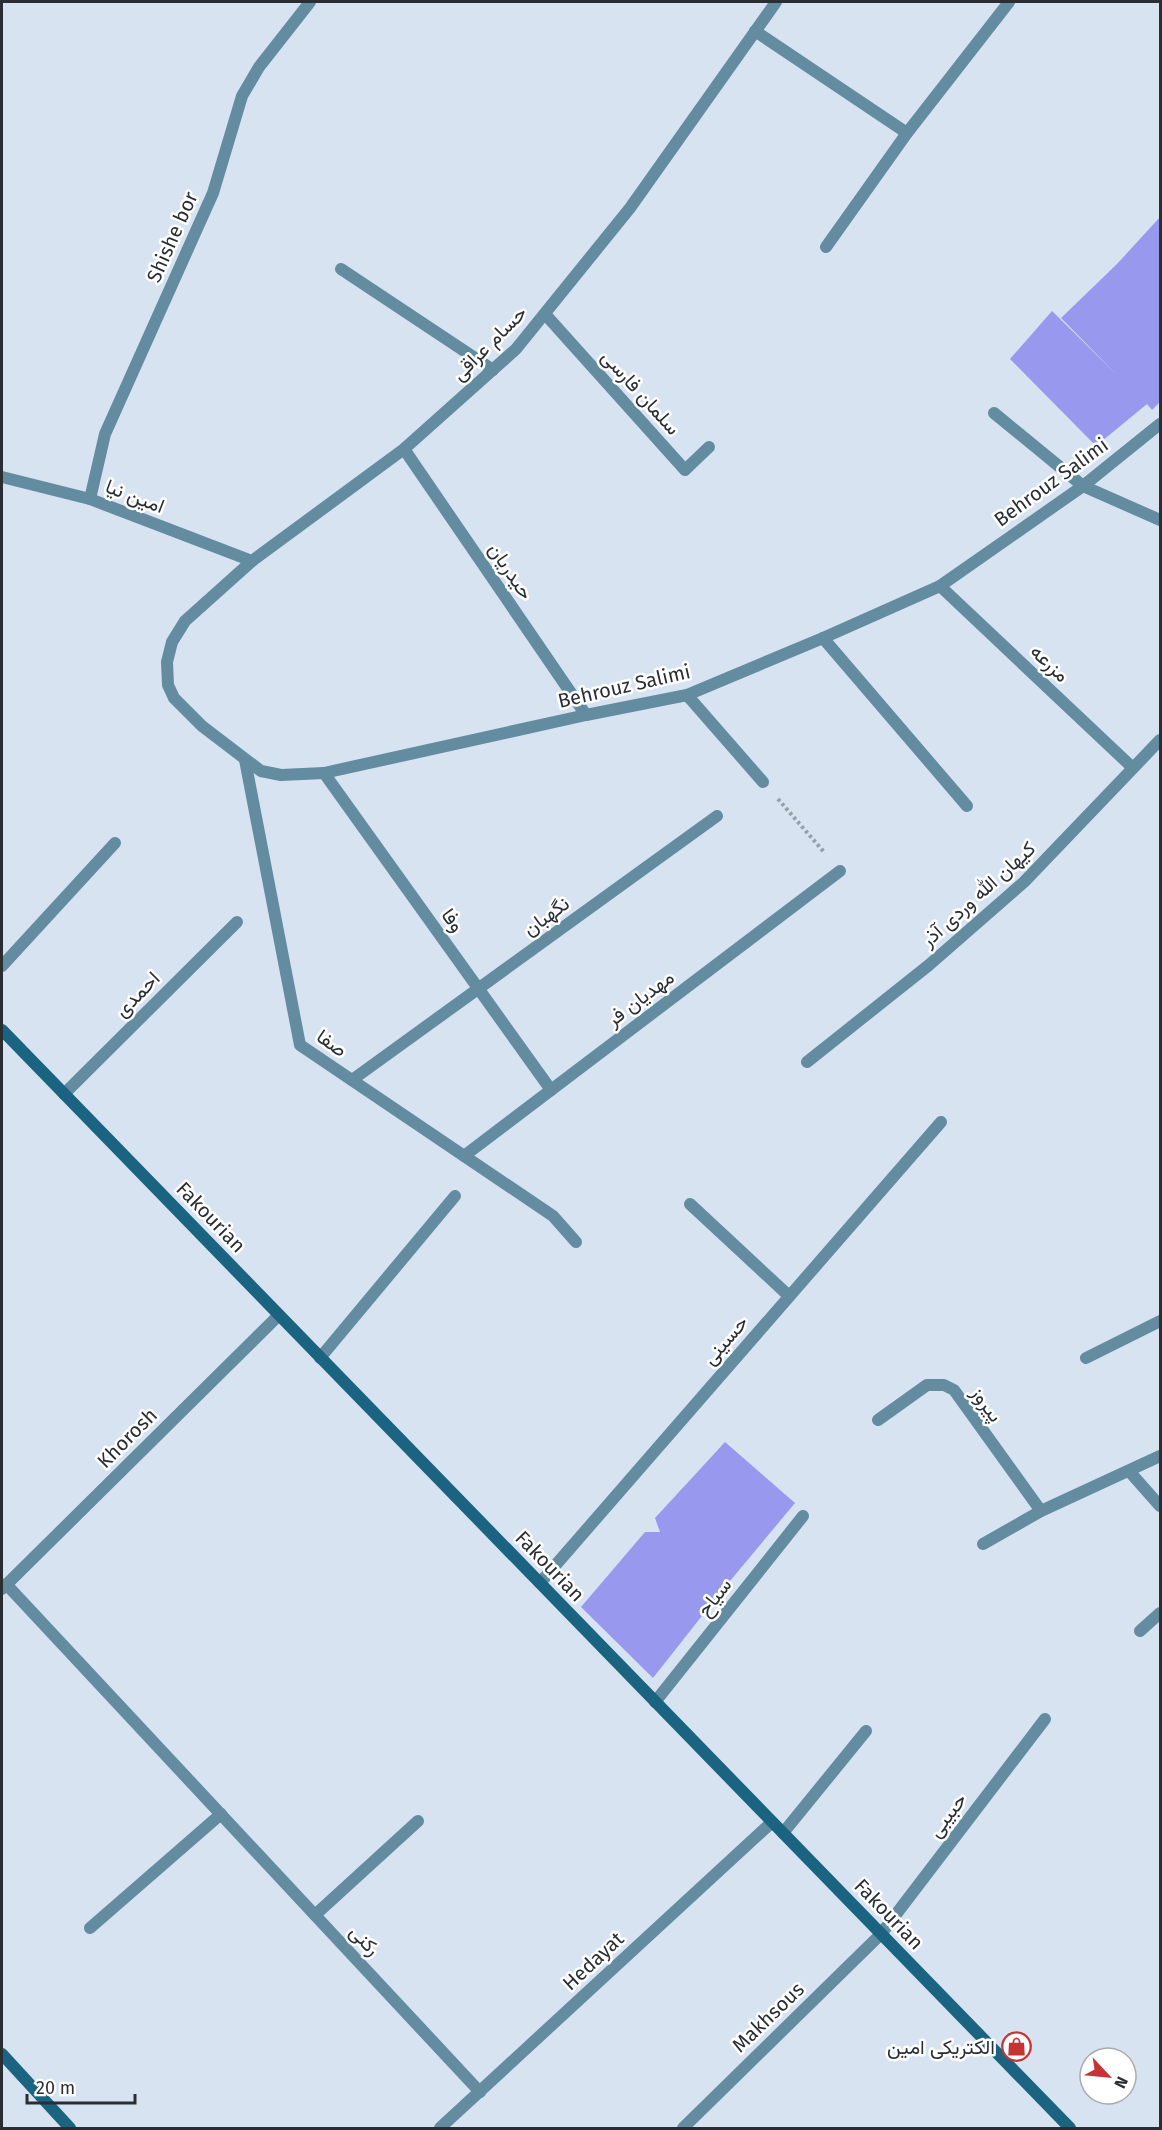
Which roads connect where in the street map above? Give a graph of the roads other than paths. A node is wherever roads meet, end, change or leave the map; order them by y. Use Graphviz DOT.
graph roads {
  1 [pos="310,2"];
  2 [pos="1009,2"];
  3 [pos="770,3"];
  4 [pos="755,31"];
  5 [pos="907,133"];
  6 [pos="826,247"];
  7 [pos="341,269"];
  8 [pos="545,314"];
  9 [pos="493,370"];
  10 [pos="994,413"];
  11 [pos="1161,424"];
  12 [pos="710,447"];
  13 [pos="404,449"];
  14 [pos="2,477"];
  15 [pos="1083,486"];
  16 [pos="90,500"];
  17 [pos="1161,520"];
  18 [pos="252,561"];
  19 [pos="940,586"];
  20 [pos="186,621"];
  21 [pos="823,638"];
  22 [pos="687,695"];
  23 [pos="586,715"];
  24 [pos="1161,740"];
  25 [pos="245,760"];
  26 [pos="1133,768"];
  27 [pos="324,773"];
  28 [pos="763,782"];
  29 [pos="967,806"];
  30 [pos="717,816"];
  31 [pos="115,843"];
  32 [pos="840,871"];
  33 [pos="237,922"];
  34 [pos="2,966"];
  35 [pos="478,989"];
  36 [pos="2,1030"];
  37 [pos="807,1062"];
  38 [pos="352,1080"];
  39 [pos="551,1090"];
  40 [pos="64,1094"];
  41 [pos="941,1122"];
  42 [pos="464,1156"];
  43 [pos="454,1196"];
  44 [pos="690,1204"];
  45 [pos="576,1242"];
  46 [pos="789,1296"];
  47 [pos="279,1315"];
  48 [pos="1161,1321"];
  49 [pos="320,1358"];
  50 [pos="1086,1358"];
  51 [pos="878,1420"];
  52 [pos="1161,1456"];
  53 [pos="1129,1471"];
  54 [pos="1161,1506"];
  55 [pos="1041,1511"];
  56 [pos="803,1516"];
  57 [pos="983,1544"];
  58 [pos="540,1584"];
  59 [pos="4,1586"];
  60 [pos="1161,1613"];
  61 [pos="1140,1630"];
  62 [pos="656,1702"];
  63 [pos="1045,1719"];
  64 [pos="866,1731"];
  65 [pos="221,1814"];
  66 [pos="418,1821"];
  67 [pos="772,1822"];
  68 [pos="783,1833"];
  69 [pos="315,1915"];
  70 [pos="90,1928"];
  71 [pos="881,1934"];
  72 [pos="2,2054"];
  73 [pos="480,2092"];
  74 [pos="70,2128"];
  75 [pos="440,2128"];
  76 [pos="682,2128"];
  77 [pos="1070,2128"];
  1 -- 16 [label="street, Shishe bor"];
  2 -- 5 [label="street"];
  3 -- 4 [label="street, حسام عراقی"];
  4 -- 5 [label="street"];
  4 -- 8 [label="street, حسام عراقی"];
  5 -- 6 [label="street"];
  7 -- 9 [label="street"];
  8 -- 9 [label="street, حسام عراقی"];
  8 -- 12 [label="street, سلمان فارسی"];
  9 -- 13 [label="street, حسام عراقی"];
  10 -- 15 [label="street"];
  11 -- 15 [label="street, Behrouz Salimi"];
  13 -- 18 [label="street, حسام عراقی"];
  13 -- 23 [label="street, حیدریان"];
  14 -- 16 [label="street, امین نیا"];
  15 -- 17 [label="street"];
  15 -- 19 [label="street, Behrouz Salimi"];
  16 -- 18 [label="street, امین نیا"];
  18 -- 20 [label="street, حسام عراقی"];
  19 -- 21 [label="street, Behrouz Salimi"];
  19 -- 26 [label="street, مزرعه"];
  20 -- 25 [label="street, Behrouz Salimi"];
  21 -- 22 [label="street, Behrouz Salimi"];
  21 -- 29 [label="street"];
  22 -- 23 [label="street, Behrouz Salimi"];
  22 -- 28 [label="street"];
  23 -- 27 [label="street, Behrouz Salimi"];
  24 -- 26 [label="street, کیهان الله وردی آذر"];
  25 -- 27 [label="street, Behrouz Salimi"];
  25 -- 38 [label="street, صفا"];
  26 -- 37 [label="street, کیهان الله وردی آذر"];
  27 -- 35 [label="street, وفا"];
  30 -- 35 [label="street, نگهبان"];
  31 -- 34 [label="street"];
  32 -- 39 [label="street, مهدیان فر"];
  33 -- 40 [label="street, احمدی"];
  35 -- 38 [label="street, نگهبان"];
  35 -- 39 [label="street, وفا"];
  36 -- 40 [label="street, Fakourian"];
  38 -- 42 [label="street, صفا"];
  39 -- 42 [label="street, مهدیان فر"];
  40 -- 47 [label="street, Fakourian"];
  41 -- 46 [label="street, حسینی"];
  42 -- 45 [label="street, صفا"];
  43 -- 49 [label="street"];
  44 -- 46 [label="street"];
  46 -- 58 [label="street, حسینی"];
  47 -- 49 [label="street, Fakourian"];
  47 -- 59 [label="street, Khorosh"];
  48 -- 50 [label="street"];
  49 -- 58 [label="street, Fakourian"];
  51 -- 55 [label="street, پیروز"];
  52 -- 53 [label="street"];
  53 -- 54 [label="street"];
  53 -- 55 [label="street"];
  55 -- 57 [label="street"];
  56 -- 62 [label="street, سیاح"];
  58 -- 62 [label="street, Fakourian"];
  59 -- 65 [label="street, رکنی"];
  60 -- 61 [label="street"];
  62 -- 67 [label="street, Fakourian"];
  63 -- 71 [label="street, حبیبی"];
  64 -- 68 [label="street"];
  65 -- 69 [label="street, رکنی"];
  65 -- 70 [label="street"];
  66 -- 69 [label="street"];
  67 -- 68 [label="street, Fakourian"];
  67 -- 73 [label="street, Hedayat"];
  68 -- 71 [label="street, Fakourian"];
  69 -- 73 [label="street, رکنی"];
  71 -- 76 [label="street, Makhsous"];
  71 -- 77 [label="street, Fakourian"];
  72 -- 74 [label="street"];
  73 -- 75 [label="street, Hedayat"];
}
